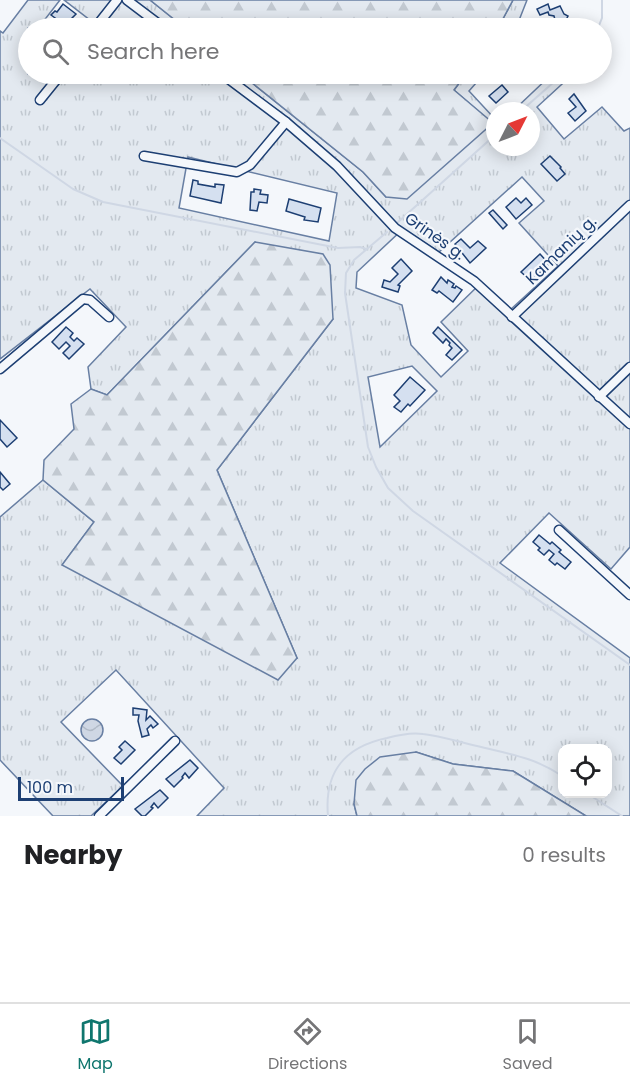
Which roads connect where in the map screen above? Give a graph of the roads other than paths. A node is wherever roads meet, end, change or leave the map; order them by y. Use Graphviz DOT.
graph roads {
  1 [pos="117,0"];
  2 [pos="127,0"];
  3 [pos="103,18"];
  4 [pos="151,18"];
  5 [pos="52,84"];
  6 [pos="235,84"];
  7 [pos="40,100"];
  8 [pos="286,122"];
  9 [pos="144,156"];
  10 [pos="630,205"];
  11 [pos="109,317"];
  12 [pos="512,317"];
  13 [pos="630,367"];
  14 [pos="0,369"];
  15 [pos="599,397"];
  16 [pos="630,424"];
  17 [pos="559,530"];
  18 [pos="630,595"];
  19 [pos="175,741"];
  20 [pos="99,816"];
  1 -- 3 [label="street"];
  2 -- 4 [label="street"];
  5 -- 7 [label="street"];
  6 -- 8 [label="street, Grinės g."];
  8 -- 9 [label="street"];
  8 -- 12 [label="street, Grinės g."];
  10 -- 12 [label="street, Kamanių g."];
  11 -- 14 [label="street"];
  12 -- 15 [label="street, Grinės g."];
  13 -- 15 [label="street"];
  15 -- 16 [label="street, Grinės g."];
  17 -- 18 [label="street"];
  19 -- 20 [label="street"];
}
